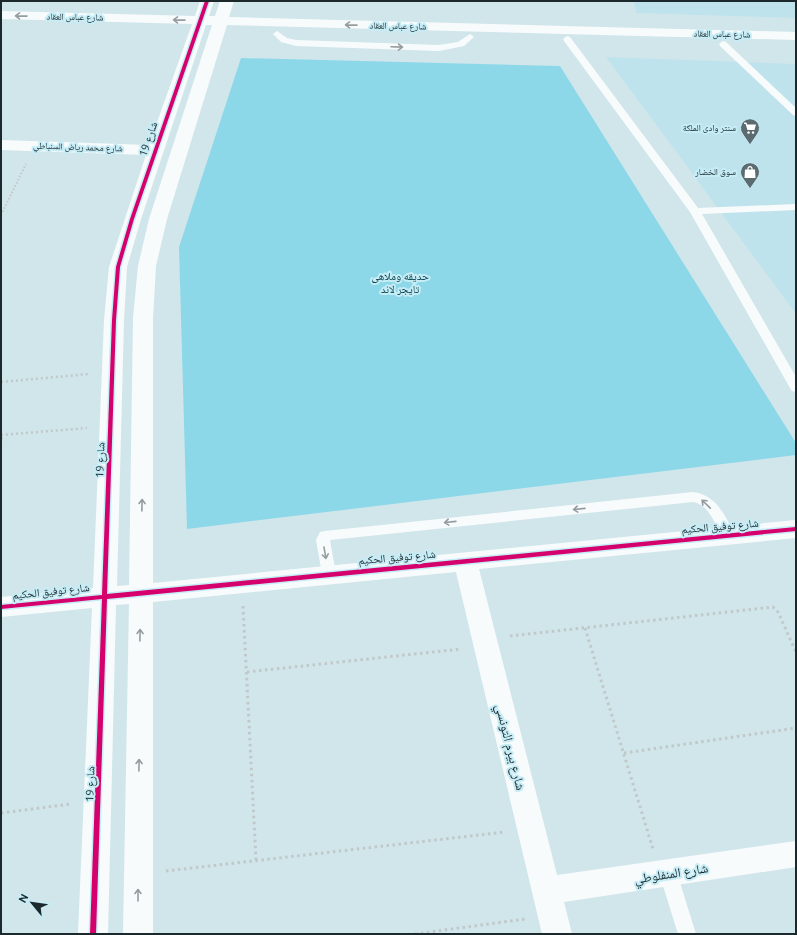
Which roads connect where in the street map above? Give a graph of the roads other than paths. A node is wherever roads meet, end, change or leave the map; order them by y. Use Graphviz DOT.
graph roads {
  1 [pos="1,15"];
  2 [pos="211,18"];
  3 [pos="1,26"];
  4 [pos="796,36"];
  5 [pos="567,39"];
  6 [pos="723,44"];
  7 [pos="796,46"];
  8 [pos="796,113"];
  9 [pos="1,145"];
  10 [pos="155,150"];
  11 [pos="796,207"];
  12 [pos="696,211"];
  13 [pos="796,388"];
  14 [pos="796,529"];
  15 [pos="728,535"];
  16 [pos="465,561"];
  17 [pos="329,574"];
  18 [pos="141,592"];
  19 [pos="106,596"];
  20 [pos="1,607"];
  21 [pos="796,854"];
  22 [pos="664,873"];
  23 [pos="552,914"];
  24 [pos="93,934"];
  25 [pos="138,934"];
  26 [pos="687,934"];
  2 -- 1 [label="street, شارع عباس العقاد, one-way"];
  2 -- 3 [label="street, شارع عباس العقاد"];
  4 -- 2 [label="street, شارع عباس العقاد, one-way"];
  2 -- 5 [label="street, شارع عباس العقاد, one-way"];
  2 -- 10 [label="street, شارع 19"];
  18 -- 2 [label="street, one-way"];
  5 -- 6 [label="street, شارع عباس العقاد"];
  5 -- 12 [label="lane"];
  6 -- 7 [label="street, شارع عباس العقاد"];
  6 -- 8 [label="lane"];
  9 -- 10 [label="street, شارع محمد رياض السنباطي"];
  10 -- 19 [label="street, شارع 19"];
  11 -- 12 [label="lane"];
  12 -- 13 [label="lane"];
  14 -- 15 [label="street, شارع توفيق الحكيم"];
  15 -- 16 [label="street, شارع توفيق الحكيم"];
  15 -- 17 [label="lane, one-way"];
  16 -- 17 [label="street, شارع توفيق الحكيم"];
  16 -- 23 [label="street, شارع بيرم التونسي"];
  17 -- 18 [label="street, شارع توفيق الحكيم"];
  18 -- 19 [label="street, شارع توفيق الحكيم"];
  25 -- 18 [label="street, one-way"];
  19 -- 20 [label="street, شارع توفيق الحكيم"];
  19 -- 24 [label="street, شارع 19"];
  21 -- 22 [label="street, شارع المنفلوطي"];
  22 -- 23 [label="street, شارع المنفلوطي"];
  22 -- 26 [label="lane"];
}
